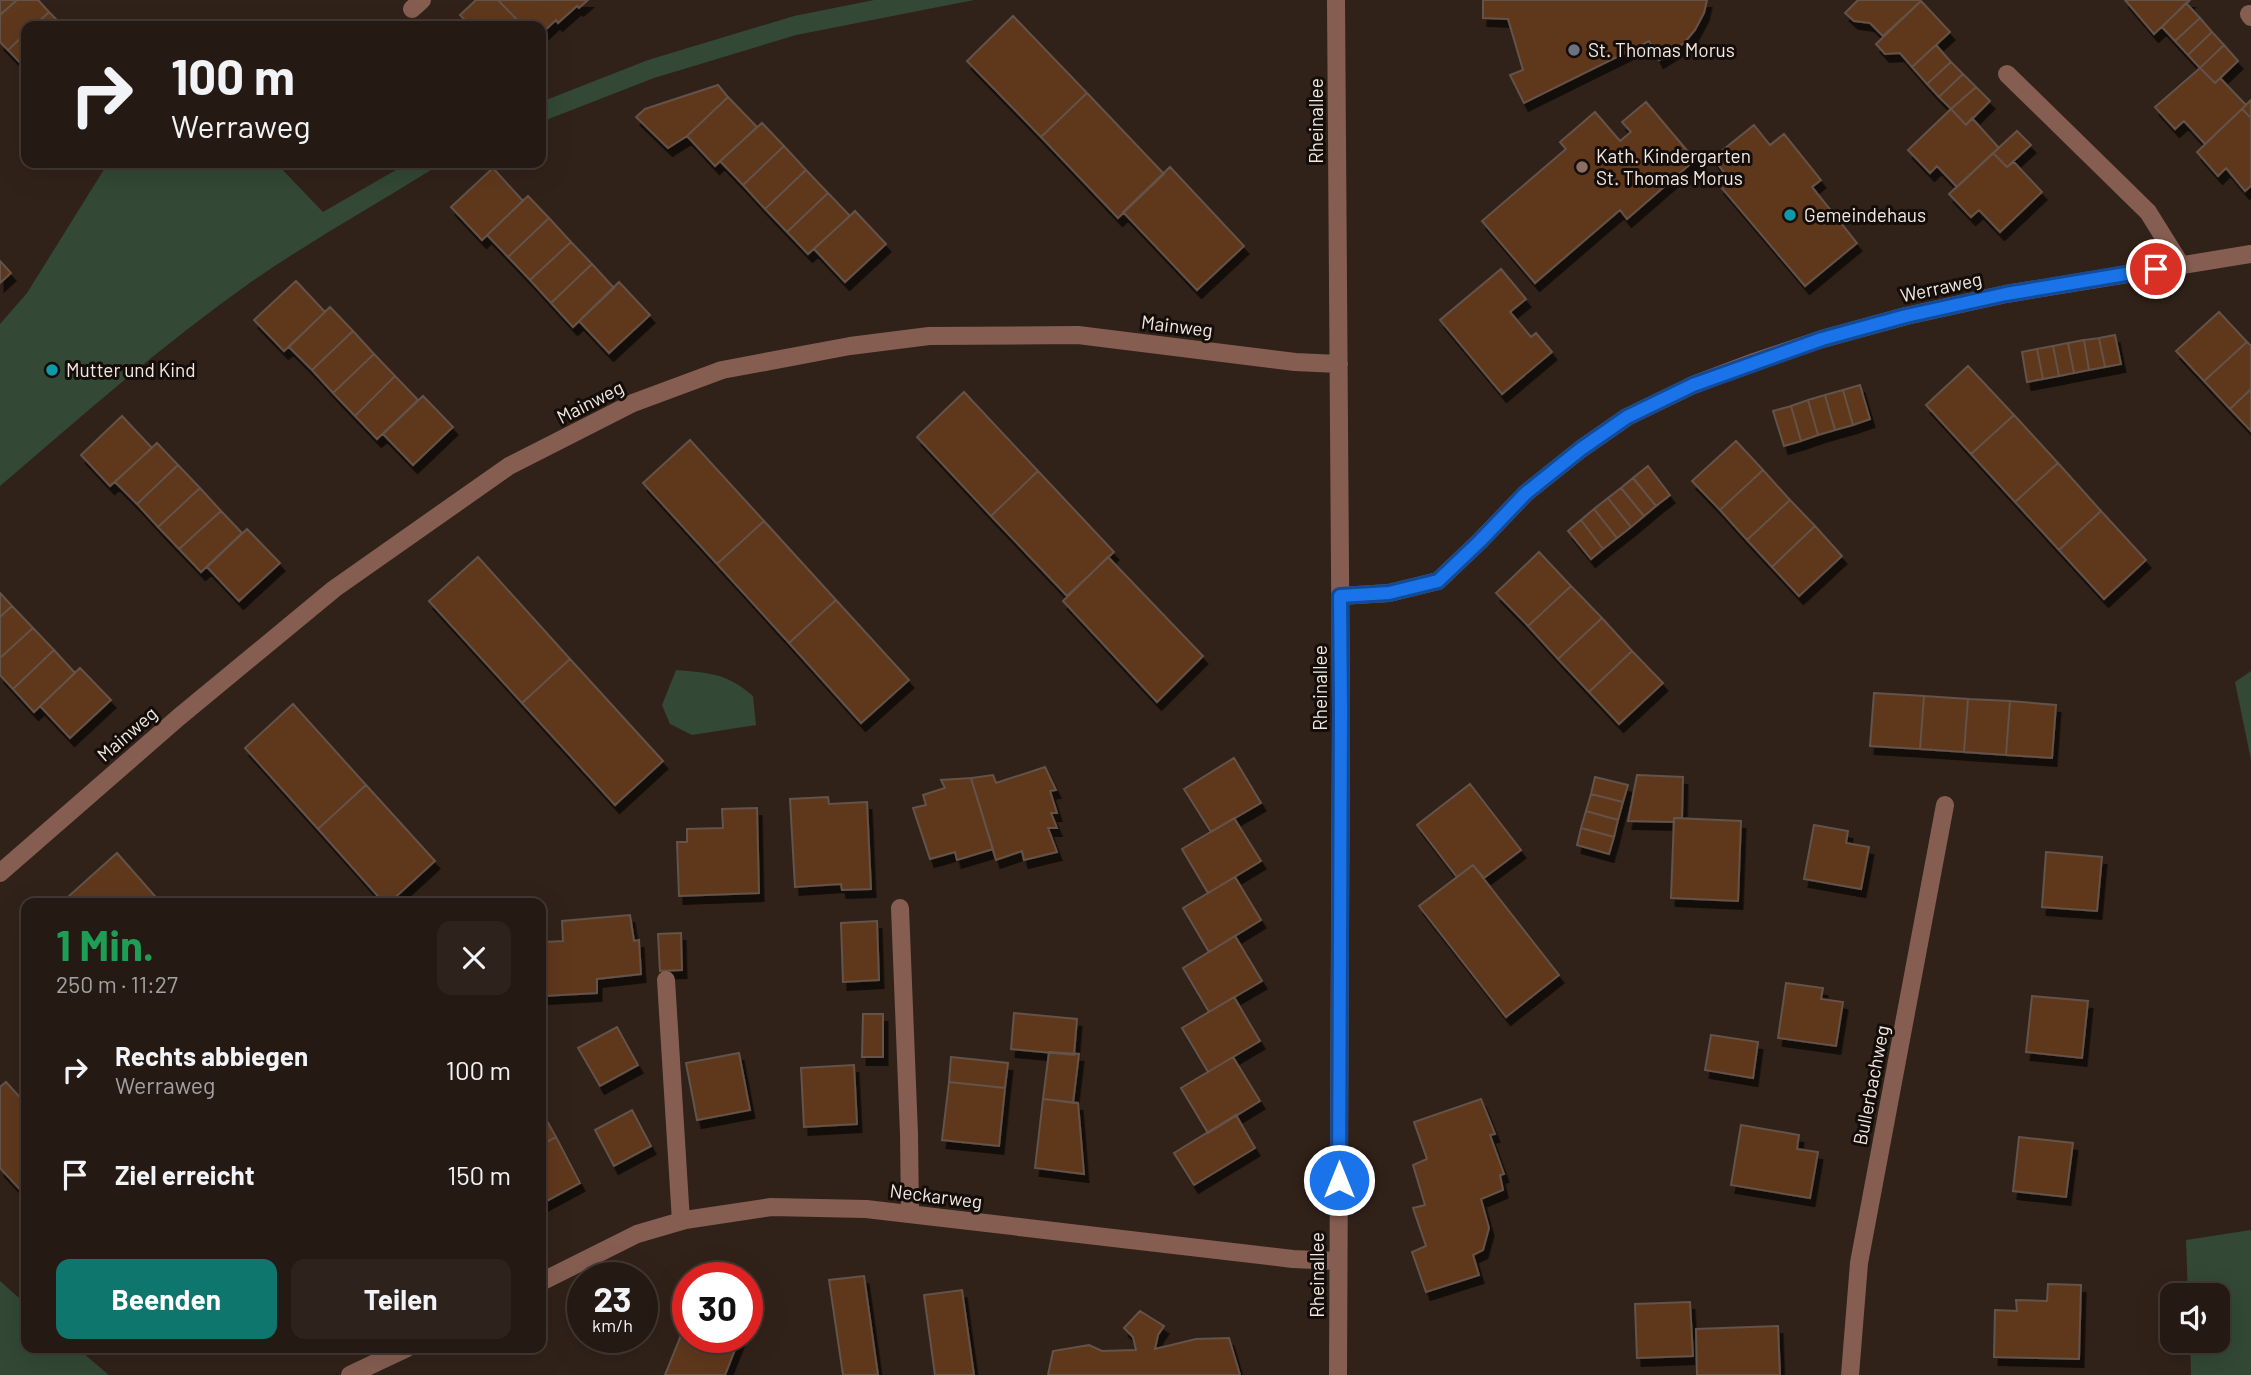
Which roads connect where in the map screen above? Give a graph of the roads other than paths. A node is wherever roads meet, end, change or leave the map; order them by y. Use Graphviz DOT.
graph roads {
  1 [pos="1336,0"];
  2 [pos="2007,74"];
  3 [pos="2251,254"];
  4 [pos="2181,265"];
  5 [pos="1339,364"];
  6 [pos="1340,596"];
  7 [pos="1945,805"];
  8 [pos="0,873"];
  9 [pos="900,908"];
  10 [pos="666,980"];
  11 [pos="910,1214"];
  12 [pos="681,1222"];
  13 [pos="1338,1261"];
  14 [pos="546,1280"];
  15 [pos="396,1353"];
  16 [pos="350,1375"];
  17 [pos="1338,1375"];
  18 [pos="1850,1375"];
  1 -- 5 [label="street, Rheinallee"];
  2 -- 4 [label="street"];
  3 -- 4 [label="street, Werraweg"];
  4 -- 6 [label="street, Werraweg"];
  5 -- 6 [label="street, Rheinallee"];
  5 -- 8 [label="street, Mainweg"];
  6 -- 13 [label="street, Rheinallee"];
  7 -- 18 [label="street, Bullerbachweg"];
  9 -- 11 [label="street"];
  10 -- 12 [label="street"];
  11 -- 12 [label="street, Neckarweg"];
  11 -- 13 [label="street, Neckarweg"];
  12 -- 14 [label="street, Neckarweg"];
  13 -- 17 [label="street, Rheinallee"];
  15 -- 16 [label="street"];
}
